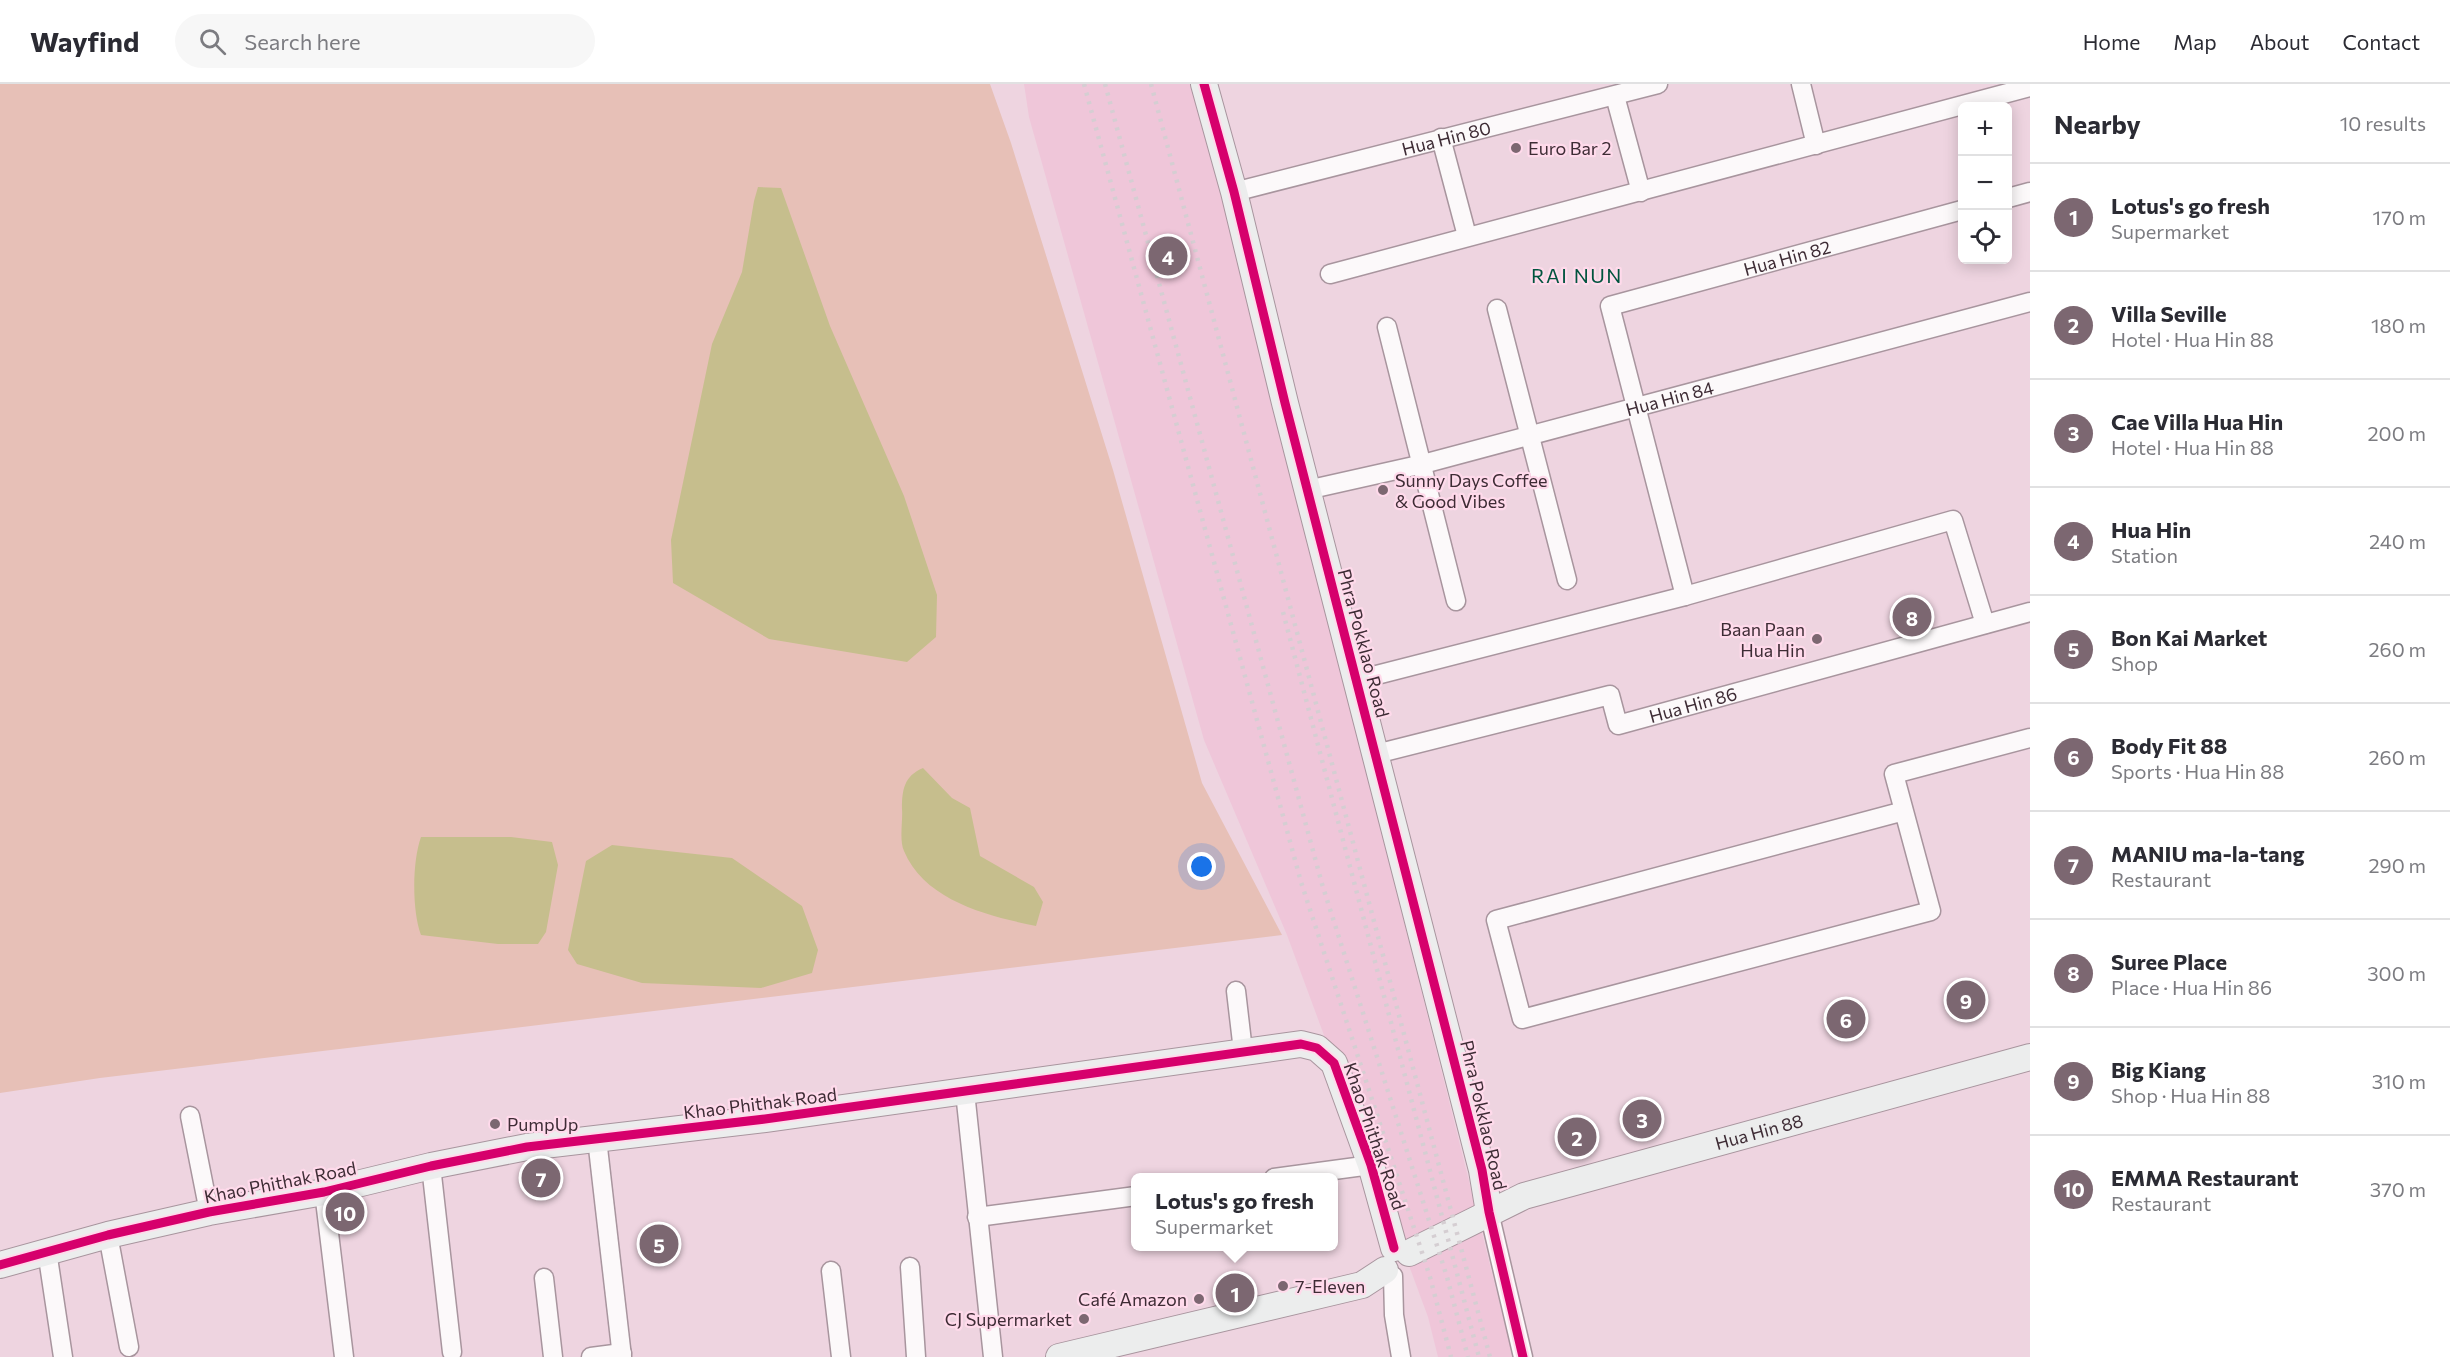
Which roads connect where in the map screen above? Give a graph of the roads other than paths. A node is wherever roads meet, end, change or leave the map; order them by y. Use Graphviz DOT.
graph roads {
  1 [pos="1204,84"];
  2 [pos="1658,84"];
  3 [pos="1801,84"];
  4 [pos="1971,84"];
  5 [pos="2030,87"];
  6 [pos="1615,96"];
  7 [pos="1976,102"];
  8 [pos="1958,107"];
  9 [pos="1441,138"];
  10 [pos="1816,145"];
  11 [pos="1234,192"];
  12 [pos="1641,192"];
  13 [pos="2030,192"];
  14 [pos="2012,197"];
  15 [pos="1958,211"];
  16 [pos="1467,236"];
  17 [pos="1330,274"];
  18 [pos="2030,302"];
  19 [pos="1497,309"];
  20 [pos="1387,327"];
  21 [pos="1638,406"];
  22 [pos="1530,435"];
  23 [pos="1423,464"];
  24 [pos="1307,490"];
  25 [pos="1567,580"];
  26 [pos="1686,596"];
  27 [pos="1456,601"];
  28 [pos="2030,612"];
  29 [pos="1985,624"];
  30 [pos="1357,680"];
  31 [pos="2030,738"];
  32 [pos="1376,754"];
  33 [pos="1904,811"];
  34 [pos="1236,991"];
  35 [pos="1243,1051"];
  36 [pos="2030,1057"];
  37 [pos="965,1092"];
  38 [pos="190,1116"];
  39 [pos="597,1139"];
  40 [pos="1371,1165"];
  41 [pos="431,1166"];
  42 [pos="1311,1173"];
  43 [pos="324,1192"];
  44 [pos="1131,1197"];
  45 [pos="208,1212"];
  46 [pos="1489,1212"];
  47 [pos="977,1217"];
  48 [pos="108,1235"];
  49 [pos="47,1251"];
  50 [pos="1395,1262"];
  51 [pos="0,1265"];
  52 [pos="910,1267"];
  53 [pos="831,1271"];
  54 [pos="544,1278"];
  55 [pos="129,1347"];
  56 [pos="452,1352"];
  57 [pos="622,1355"];
  58 [pos="1072,1356"];
  59 [pos="63,1357"];
  60 [pos="344,1357"];
  61 [pos="553,1357"];
  62 [pos="591,1357"];
  63 [pos="841,1357"];
  64 [pos="916,1357"];
  65 [pos="993,1357"];
  66 [pos="1401,1357"];
  67 [pos="1523,1357"];
  1 -- 11 [label="street, Phra Pokklao Road"];
  2 -- 6 [label="street, Hua Hin 80"];
  3 -- 10 [label="street"];
  4 -- 7 [label="street"];
  5 -- 7 [label="street"];
  6 -- 9 [label="street, Hua Hin 80"];
  6 -- 12 [label="street"];
  8 -- 10 [label="street"];
  9 -- 11 [label="street, Hua Hin 80"];
  9 -- 16 [label="street"];
  10 -- 12 [label="street"];
  11 -- 24 [label="street, Phra Pokklao Road"];
  12 -- 16 [label="street"];
  13 -- 14 [label="street"];
  15 -- 21 [label="street, Hua Hin 82"];
  16 -- 17 [label="street"];
  18 -- 21 [label="street, Hua Hin 84"];
  19 -- 22 [label="street"];
  20 -- 23 [label="street"];
  21 -- 22 [label="street, Hua Hin 84"];
  21 -- 26 [label="street"];
  22 -- 23 [label="street, Hua Hin 84"];
  22 -- 25 [label="street"];
  23 -- 24 [label="street, Hua Hin 84"];
  23 -- 27 [label="street"];
  24 -- 30 [label="street, Phra Pokklao Road"];
  26 -- 29 [label="street"];
  26 -- 30 [label="street"];
  28 -- 29 [label="street, Hua Hin 86"];
  29 -- 32 [label="street, Hua Hin 86"];
  30 -- 32 [label="street, Phra Pokklao Road"];
  31 -- 33 [label="street"];
  32 -- 46 [label="street, Phra Pokklao Road"];
  33 -- 33 [label="street"];
  34 -- 35 [label="street"];
  35 -- 37 [label="street, Khao Phithak Road"];
  35 -- 40 [label="street, Khao Phithak Road"];
  36 -- 46 [label="street, Hua Hin 88"];
  37 -- 39 [label="street, Khao Phithak Road"];
  37 -- 47 [label="street"];
  38 -- 45 [label="street"];
  39 -- 41 [label="street, Khao Phithak Road"];
  39 -- 57 [label="street"];
  40 -- 42 [label="street"];
  40 -- 50 [label="street, Khao Phithak Road"];
  41 -- 43 [label="street, Khao Phithak Road"];
  41 -- 56 [label="street"];
  43 -- 45 [label="street, Khao Phithak Road"];
  43 -- 60 [label="street"];
  44 -- 47 [label="street"];
  45 -- 48 [label="street, Khao Phithak Road"];
  46 -- 50 [label="street, Hua Hin 88"];
  46 -- 67 [label="street"];
  47 -- 65 [label="street"];
  48 -- 49 [label="street, Khao Phithak Road"];
  48 -- 55 [label="street"];
  49 -- 51 [label="street, Khao Phithak Road"];
  49 -- 59 [label="street"];
  50 -- 58 [label="street, Hua Hin 88"];
  50 -- 66 [label="street"];
  52 -- 64 [label="street"];
  53 -- 63 [label="street"];
  54 -- 61 [label="street"];
  57 -- 62 [label="street"];
}
